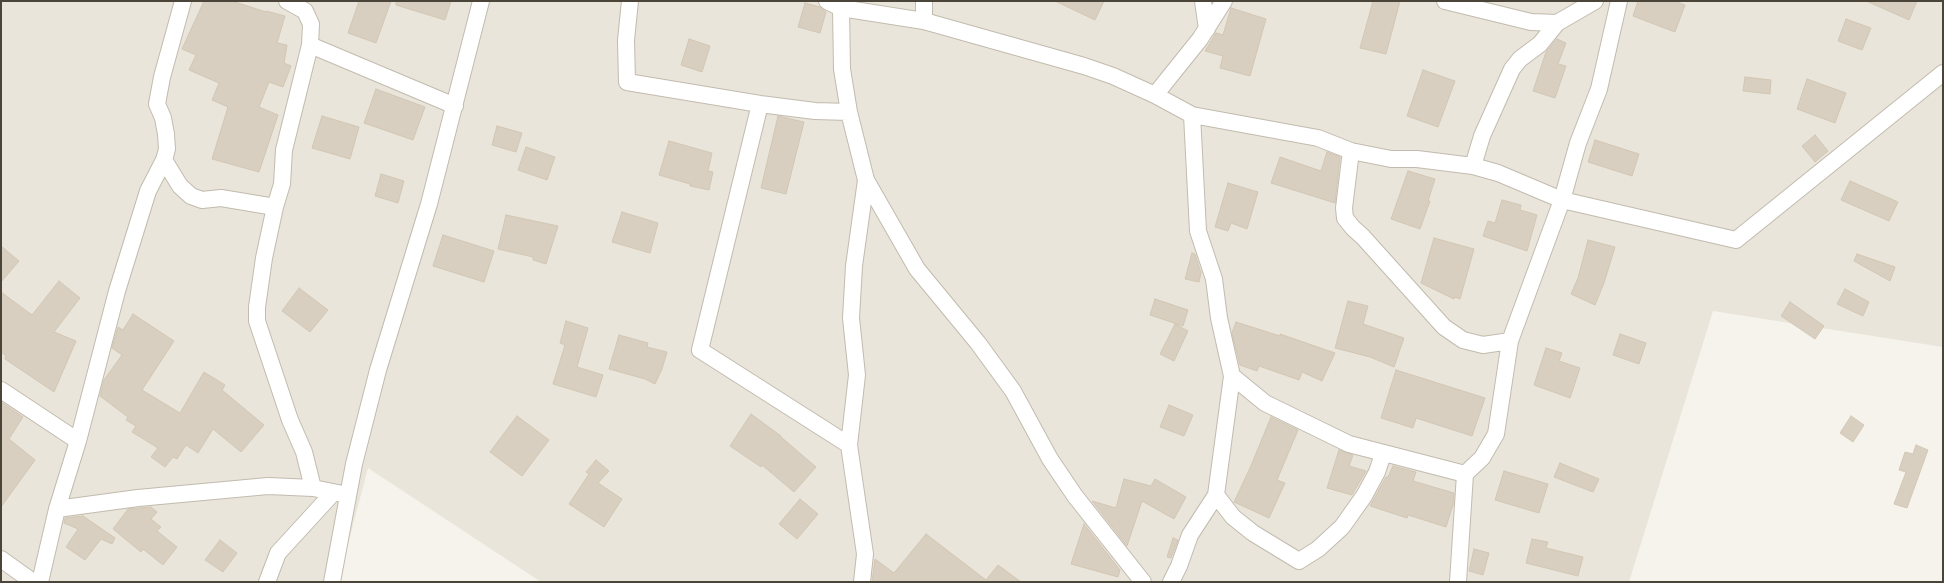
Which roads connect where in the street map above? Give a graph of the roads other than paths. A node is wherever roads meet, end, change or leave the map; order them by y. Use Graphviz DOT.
graph roads {
  1 [pos="183,1"];
  2 [pos="287,1"];
  3 [pos="481,1"];
  4 [pos="630,1"];
  5 [pos="924,1"];
  6 [pos="1203,1"];
  7 [pos="1224,1"];
  8 [pos="1445,1"];
  9 [pos="1595,1"];
  10 [pos="1619,1"];
  11 [pos="834,5"];
  12 [pos="924,21"];
  13 [pos="1557,23"];
  14 [pos="1207,29"];
  15 [pos="310,45"];
  16 [pos="1943,73"];
  17 [pos="1156,95"];
  18 [pos="760,104"];
  19 [pos="455,106"];
  20 [pos="849,112"];
  21 [pos="1192,115"];
  22 [pos="1350,151"];
  23 [pos="164,160"];
  24 [pos="1473,166"];
  25 [pos="866,180"];
  26 [pos="1562,200"];
  27 [pos="275,207"];
  28 [pos="1510,341"];
  29 [pos="1232,376"];
  30 [pos="1,390"];
  31 [pos="78,441"];
  32 [pos="849,445"];
  33 [pos="1383,454"];
  34 [pos="1465,474"];
  35 [pos="313,488"];
  36 [pos="341,494"];
  37 [pos="1216,495"];
  38 [pos="57,509"];
  39 [pos="1,558"];
  40 [pos="33,582"];
  41 [pos="40,582"];
  42 [pos="266,582"];
  43 [pos="332,582"];
  44 [pos="862,582"];
  45 [pos="1143,582"];
  46 [pos="1171,582"];
  47 [pos="1458,582"];
  1 -- 23 [label="street"];
  2 -- 15 [label="street"];
  3 -- 19 [label="street"];
  4 -- 18 [label="street"];
  5 -- 12 [label="street"];
  6 -- 14 [label="street"];
  7 -- 14 [label="street"];
  8 -- 13 [label="street"];
  9 -- 13 [label="street"];
  10 -- 26 [label="street"];
  11 -- 12 [label="street"];
  11 -- 20 [label="street"];
  12 -- 17 [label="street"];
  13 -- 24 [label="street"];
  14 -- 17 [label="street"];
  15 -- 19 [label="street"];
  15 -- 27 [label="street"];
  16 -- 26 [label="street"];
  17 -- 21 [label="street"];
  18 -- 20 [label="street"];
  18 -- 32 [label="street"];
  19 -- 36 [label="street"];
  20 -- 25 [label="street"];
  21 -- 22 [label="street"];
  21 -- 29 [label="street"];
  22 -- 24 [label="street"];
  22 -- 28 [label="street"];
  23 -- 27 [label="street"];
  23 -- 31 [label="street"];
  24 -- 26 [label="street"];
  25 -- 32 [label="street"];
  25 -- 45 [label="street"];
  26 -- 28 [label="street"];
  27 -- 35 [label="street"];
  28 -- 34 [label="street"];
  29 -- 33 [label="street"];
  29 -- 37 [label="street"];
  30 -- 31 [label="street"];
  31 -- 38 [label="street"];
  32 -- 44 [label="street"];
  33 -- 34 [label="street"];
  33 -- 37 [label="street"];
  34 -- 47 [label="street"];
  35 -- 36 [label="street"];
  35 -- 38 [label="street"];
  36 -- 42 [label="street"];
  36 -- 43 [label="street"];
  37 -- 46 [label="street"];
  38 -- 41 [label="street"];
  39 -- 40 [label="street"];
}
